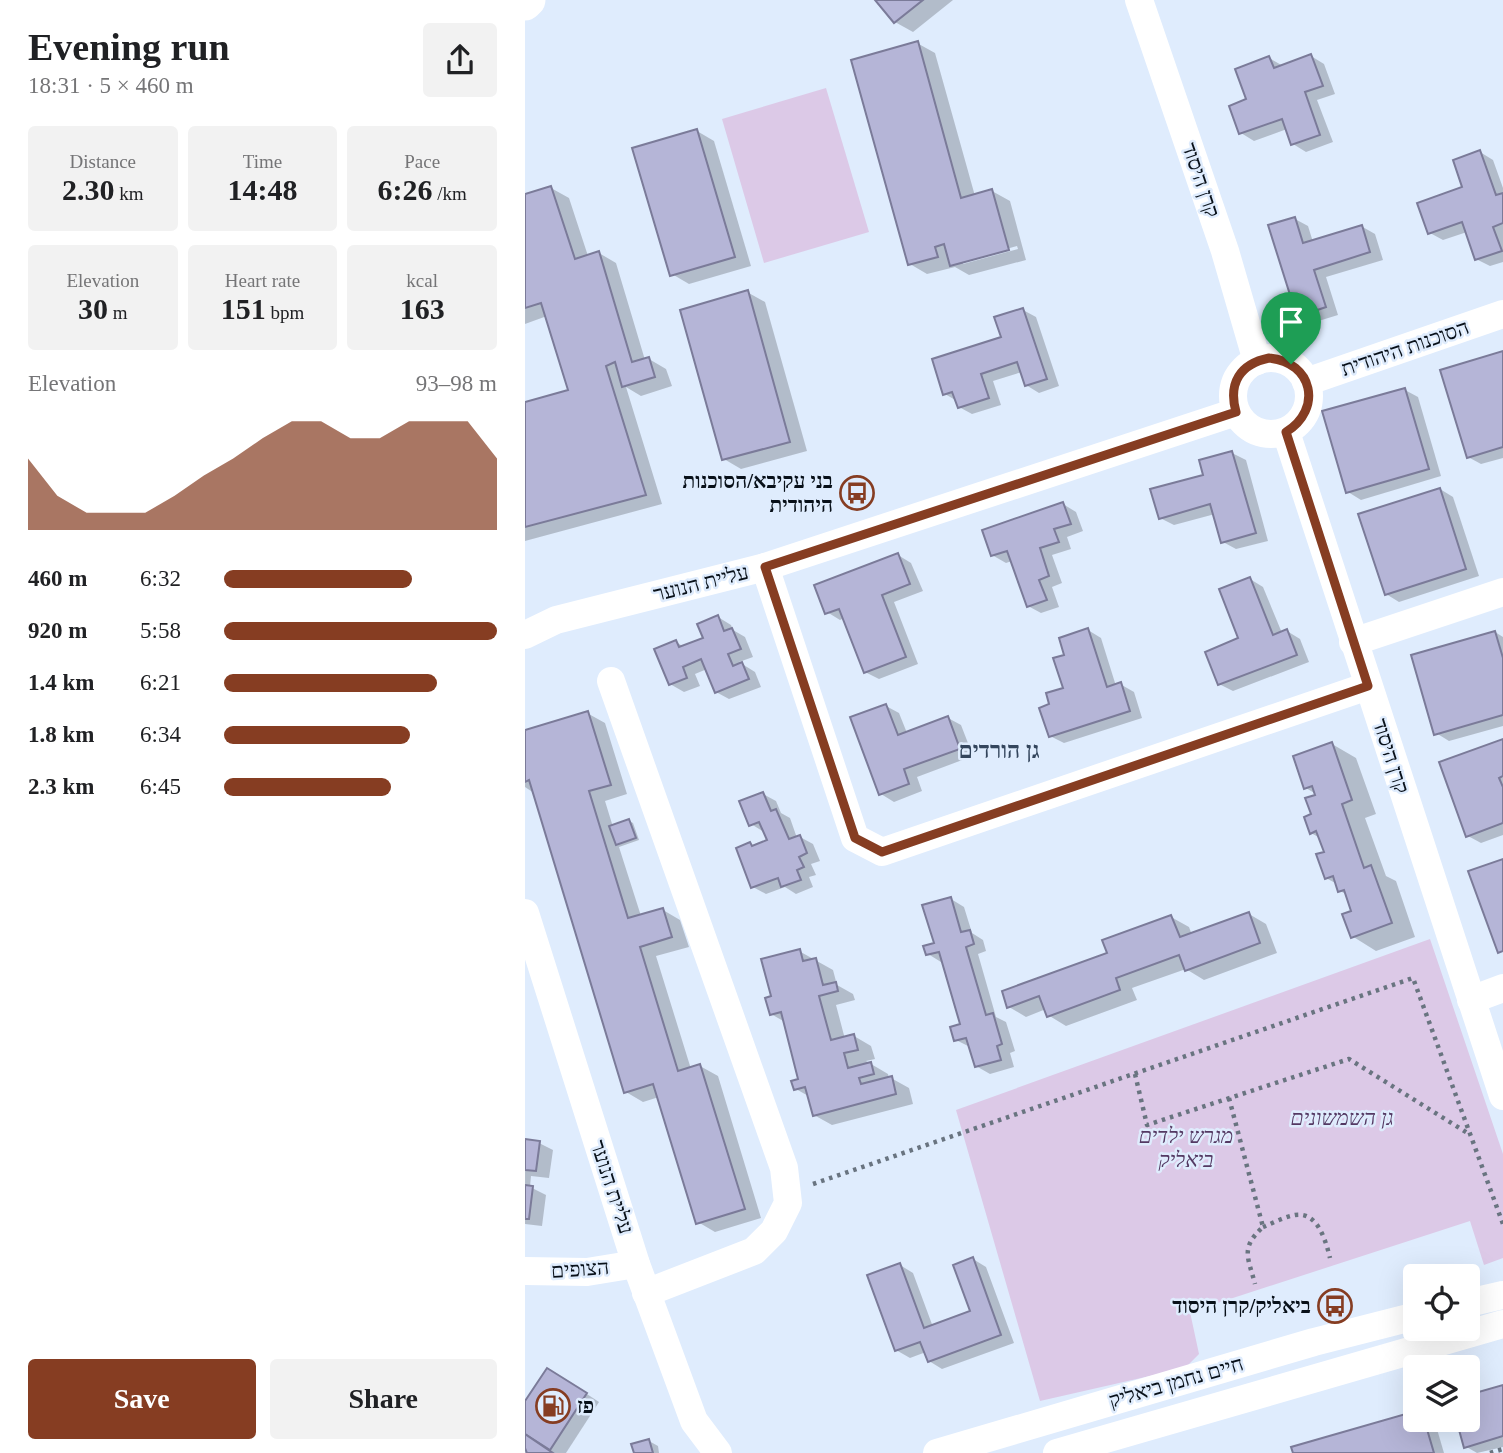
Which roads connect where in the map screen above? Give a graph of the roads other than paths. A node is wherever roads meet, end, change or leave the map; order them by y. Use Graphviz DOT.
graph roads {
  1 [pos="1139,0"];
  2 [pos="1503,314"];
  3 [pos="1257,360"];
  4 [pos="1306,382"];
  5 [pos="1236,412"];
  6 [pos="1286,432"];
  7 [pos="765,567"];
  8 [pos="1503,592"];
  9 [pos="525,635"];
  10 [pos="1353,642"];
  11 [pos="611,681"];
  12 [pos="1368,686"];
  13 [pos="525,912"];
  14 [pos="1503,988"];
  15 [pos="1471,1000"];
  16 [pos="1503,1096"];
  17 [pos="636,1264"];
  18 [pos="525,1271"];
  19 [pos="646,1293"];
  20 [pos="1503,1294"];
  21 [pos="1480,1300"];
  22 [pos="1403,1319"];
  23 [pos="1503,1324"];
  24 [pos="718,1453"];
  25 [pos="937,1453"];
  26 [pos="1057,1453"];
  1 -- 3 [label="street, קרן היסוד"];
  2 -- 4 [label="street, הסוכנות היהודית"];
  3 -- 4 [label="street"];
  3 -- 5 [label="street"];
  4 -- 6 [label="street"];
  5 -- 6 [label="street"];
  5 -- 7 [label="street, עליית הנוער"];
  6 -- 10 [label="street, קרן היסוד"];
  7 -- 9 [label="street, עליית הנוער"];
  7 -- 12 [label="street"];
  8 -- 10 [label="street"];
  10 -- 12 [label="street, קרן היסוד"];
  11 -- 19 [label="street"];
  12 -- 15 [label="street, קרן היסוד"];
  13 -- 17 [label="street, עליית הנוער"];
  14 -- 15 [label="street"];
  15 -- 16 [label="street, קרן היסוד"];
  17 -- 18 [label="street, הצופים"];
  17 -- 19 [label="street, עליית הנוער"];
  19 -- 24 [label="street, עליית הנוער"];
  20 -- 21 [label="street"];
  22 -- 25 [label="street, חיים נחמן ביאליק"];
  23 -- 26 [label="street, חיים נחמן ביאליק"];
}
